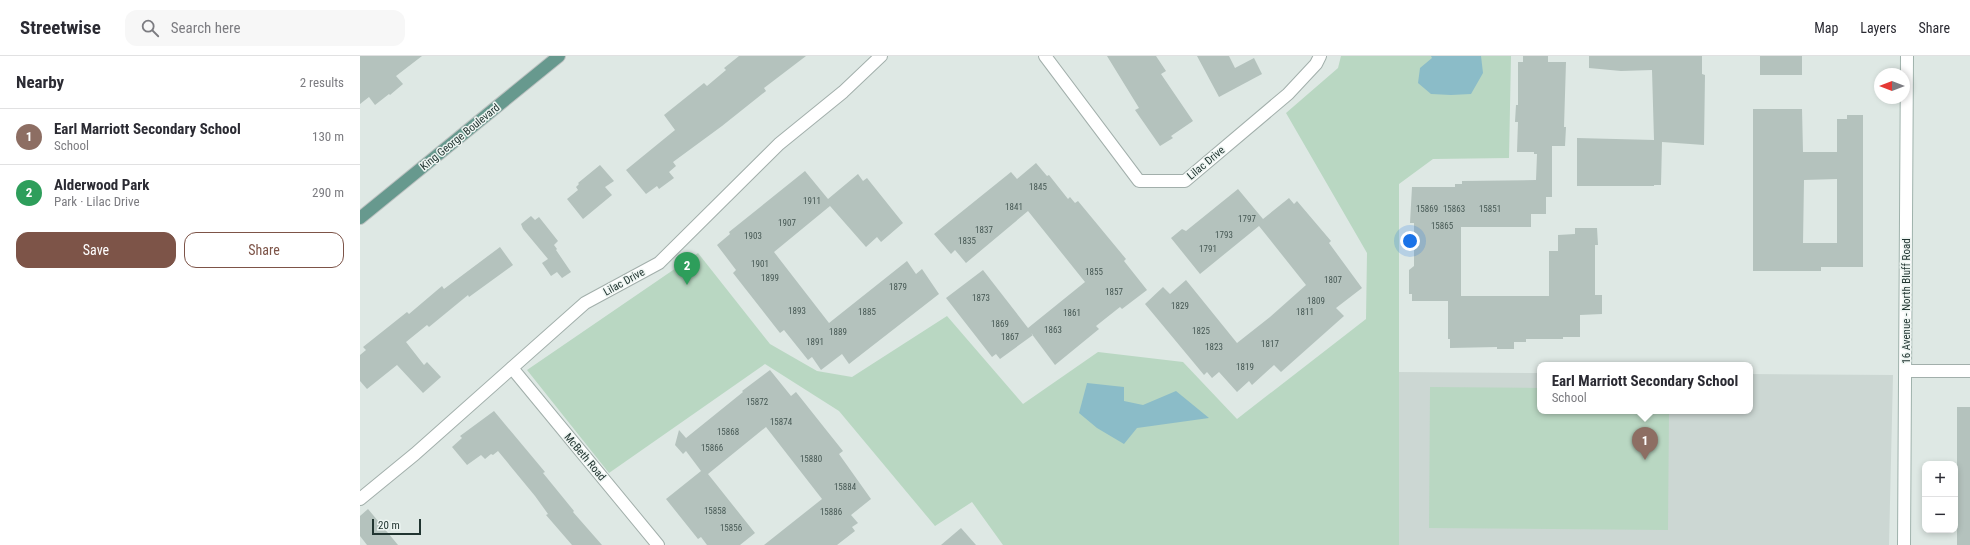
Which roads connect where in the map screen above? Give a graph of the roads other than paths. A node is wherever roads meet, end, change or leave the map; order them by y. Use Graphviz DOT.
graph roads {
  1 [pos="559,56"];
  2 [pos="881,56"];
  3 [pos="1045,56"];
  4 [pos="1320,56"];
  5 [pos="1907,56"];
  6 [pos="360,218"];
  7 [pos="512,368"];
  8 [pos="1906,371"];
  9 [pos="1970,371"];
  10 [pos="360,499"];
  11 [pos="658,545"];
  12 [pos="1904,545"];
  1 -- 6 [label="main road, King George Boulevard"];
  2 -- 7 [label="street, Lilac Drive"];
  3 -- 4 [label="street, Lilac Drive"];
  5 -- 8 [label="street, 16 Avenue - North Bluff Road"];
  7 -- 10 [label="street, Lilac Drive"];
  7 -- 11 [label="street, McBeth Road"];
  8 -- 9 [label="street"];
  8 -- 12 [label="street, 16 Avenue - North Bluff Road"];
}
